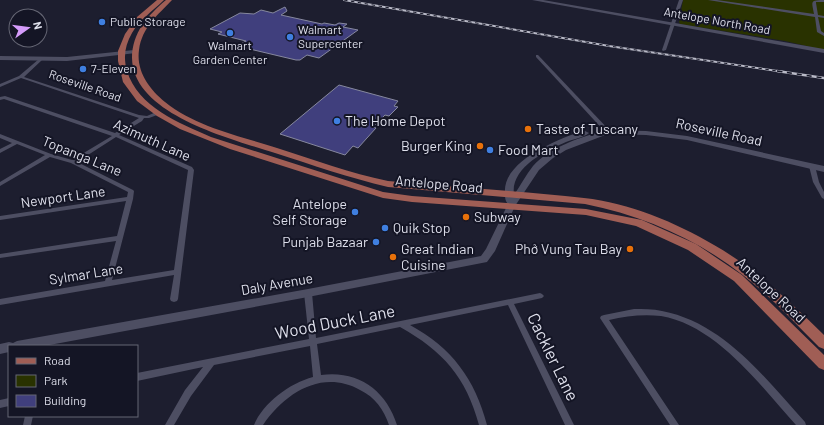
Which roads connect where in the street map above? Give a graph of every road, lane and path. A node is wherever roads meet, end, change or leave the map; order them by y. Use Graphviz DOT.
graph roads {
  1 [pos="161,0"];
  2 [pos="169,0"];
  3 [pos="534,0"];
  4 [pos="681,0"];
  5 [pos="710,0"];
  6 [pos="755,0"];
  7 [pos="824,1"];
  8 [pos="754,7"];
  9 [pos="817,16"];
  10 [pos="824,17"];
  11 [pos="672,24"];
  12 [pos="824,35"];
  13 [pos="664,50"];
  14 [pos="822,51"];
  15 [pos="134,52"];
  16 [pos="121,54"];
  17 [pos="537,56"];
  18 [pos="0,58"];
  19 [pos="40,60"];
  20 [pos="21,77"];
  21 [pos="0,86"];
  22 [pos="2,98"];
  23 [pos="158,113"];
  24 [pos="142,117"];
  25 [pos="197,123"];
  26 [pos="193,132"];
  27 [pos="608,132"];
  28 [pos="115,135"];
  29 [pos="0,136"];
  30 [pos="244,140"];
  31 [pos="17,142"];
  32 [pos="241,149"];
  33 [pos="0,151"];
  34 [pos="290,155"];
  35 [pos="49,156"];
  36 [pos="73,162"];
  37 [pos="812,166"];
  38 [pos="824,169"];
  39 [pos="0,184"];
  40 [pos="514,195"];
  41 [pos="824,197"];
  42 [pos="130,199"];
  43 [pos="511,206"];
  44 [pos="0,218"];
  45 [pos="120,238"];
  46 [pos="0,256"];
  47 [pos="177,272"];
  48 [pos="108,284"];
  49 [pos="308,294"];
  50 [pos="540,296"];
  51 [pos="174,300"];
  52 [pos="0,302"];
  53 [pos="510,303"];
  54 [pos="401,324"];
  55 [pos="313,342"];
  56 [pos="824,343"];
  57 [pos="23,345"];
  58 [pos="212,362"];
  59 [pos="823,363"];
  60 [pos="138,377"];
  61 [pos="317,379"];
  62 [pos="169,425"];
  63 [pos="258,425"];
  64 [pos="393,425"];
  65 [pos="484,425"];
  66 [pos="570,425"];
  67 [pos="675,425"];
  68 [pos="802,425"];
  1 -- 16 [label="main road, Antelope Road"];
  2 -- 15 [label="main road"];
  3 -- 11 [label="main road, Antelope North Road"];
  4 -- 11 [label="street"];
  5 -- 8 [label="street"];
  6 -- 8 [label="street"];
  7 -- 9 [label="street"];
  8 -- 9 [label="street"];
  9 -- 10 [label="street"];
  9 -- 12 [label="street"];
  11 -- 13 [label="street"];
  11 -- 14 [label="main road, Antelope North Road"];
  15 -- 16 [label="main road, Roseville Road"];
  15 -- 25 [label="main road, Antelope Road"];
  16 -- 19 [label="main road, Roseville Road"];
  16 -- 23 [label="main road, Antelope Road"];
  17 -- 27 [label="street"];
  18 -- 19 [label="main road, Roseville Road"];
  19 -- 20 [label="street"];
  20 -- 21 [label="street"];
  20 -- 24 [label="street, Roseville Road"];
  22 -- 28 [label="street, Azimuth Lane"];
  23 -- 24 [label="street"];
  23 -- 25 [label="main road"];
  23 -- 26 [label="main road, Antelope Road"];
  24 -- 28 [label="street"];
  25 -- 30 [label="main road, Antelope Road"];
  26 -- 30 [label="main road"];
  26 -- 32 [label="main road, Antelope Road"];
  27 -- 37 [label="main road, Roseville Road"];
  27 -- 40 [label="main road, Roseville Road"];
  27 -- 40 [label="main road, Roseville Road"];
  28 -- 36 [label="street"];
  28 -- 47 [label="street, Azimuth Lane"];
  29 -- 31 [label="street, Topanga Lane"];
  30 -- 34 [label="main road, Antelope Road"];
  31 -- 33 [label="street"];
  31 -- 35 [label="street, Topanga Lane"];
  32 -- 34 [label="main road"];
  32 -- 43 [label="main road, Antelope Road"];
  34 -- 40 [label="main road, Antelope Road"];
  35 -- 36 [label="street, Topanga Lane"];
  35 -- 39 [label="street"];
  36 -- 42 [label="street, Topanga Lane"];
  37 -- 38 [label="main road, Roseville Road"];
  37 -- 41 [label="street"];
  40 -- 43 [label="main road, Roseville Road"];
  40 -- 56 [label="main road, Antelope Road"];
  42 -- 44 [label="street, Newport Lane"];
  42 -- 45 [label="street"];
  43 -- 49 [label="main road, Daly Avenue"];
  43 -- 59 [label="main road, Antelope Road"];
  45 -- 46 [label="street"];
  45 -- 48 [label="street"];
  47 -- 48 [label="street, Sylmar Lane"];
  47 -- 51 [label="street, Azimuth Lane"];
  48 -- 52 [label="street, Sylmar Lane"];
  49 -- 55 [label="street"];
  49 -- 57 [label="main road, Daly Avenue"];
  50 -- 53 [label="street, Wood Duck Lane"];
  53 -- 54 [label="street, Wood Duck Lane"];
  53 -- 66 [label="street, Cackler Lane"];
  54 -- 55 [label="street, Wood Duck Lane"];
  54 -- 65 [label="street"];
  55 -- 58 [label="street, Wood Duck Lane"];
  55 -- 61 [label="street"];
  58 -- 60 [label="street, Wood Duck Lane"];
  58 -- 62 [label="street"];
  61 -- 63 [label="street"];
  61 -- 64 [label="street"];
  67 -- 68 [label="street"];
}
